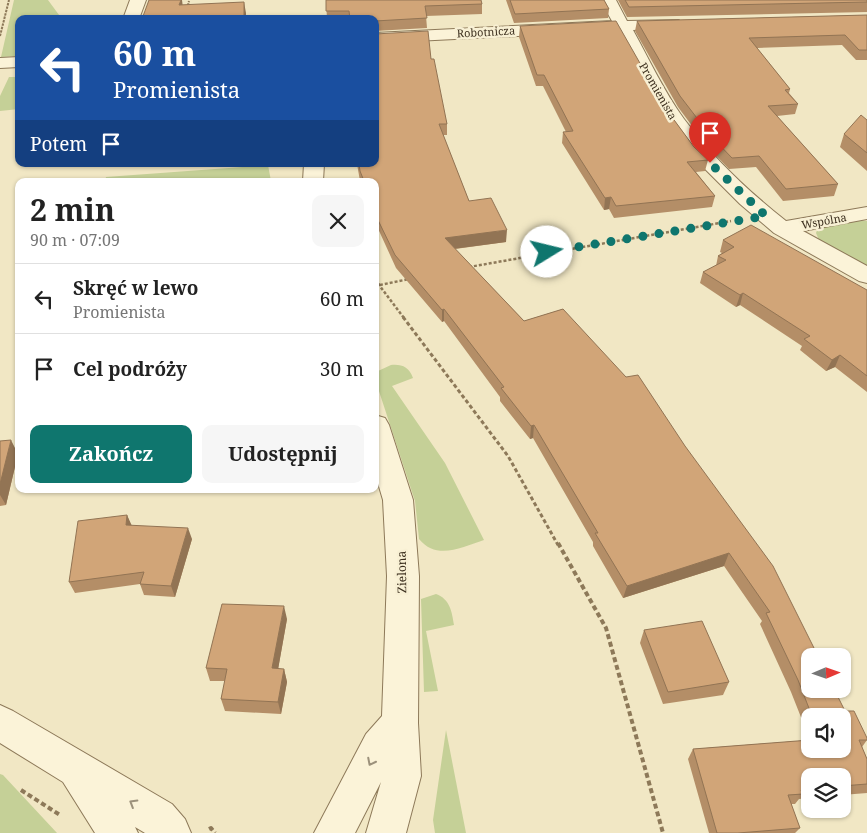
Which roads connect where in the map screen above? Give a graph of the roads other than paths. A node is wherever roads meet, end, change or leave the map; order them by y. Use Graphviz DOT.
graph roads {
  1 [pos="138,0"];
  2 [pos="608,0"];
  3 [pos="132,15"];
  4 [pos="690,22"];
  5 [pos="622,24"];
  6 [pos="379,38"];
  7 [pos="15,62"];
  8 [pos="0,63"];
  9 [pos="867,213"];
  10 [pos="774,222"];
  11 [pos="867,276"];
  12 [pos="379,437"];
  13 [pos="0,723"];
  14 [pos="400,723"];
  15 [pos="76,769"];
  16 [pos="118,833"];
  17 [pos="171,833"];
  18 [pos="334,833"];
  19 [pos="386,833"];
  1 -- 3 [label="street"];
  2 -- 5 [label="street, Promienista"];
  4 -- 5 [label="street, Robotnicza"];
  5 -- 6 [label="street, Robotnicza"];
  5 -- 10 [label="street, Promienista"];
  7 -- 8 [label="street"];
  9 -- 10 [label="street, Wspólna"];
  10 -- 11 [label="street, Promienista"];
  12 -- 14 [label="street, Zielona"];
  13 -- 15 [label="street"];
  14 -- 18 [label="street, one-way"];
  14 -- 19 [label="street, Zielona"];
  15 -- 16 [label="street"];
  17 -- 15 [label="street, one-way"];
}
